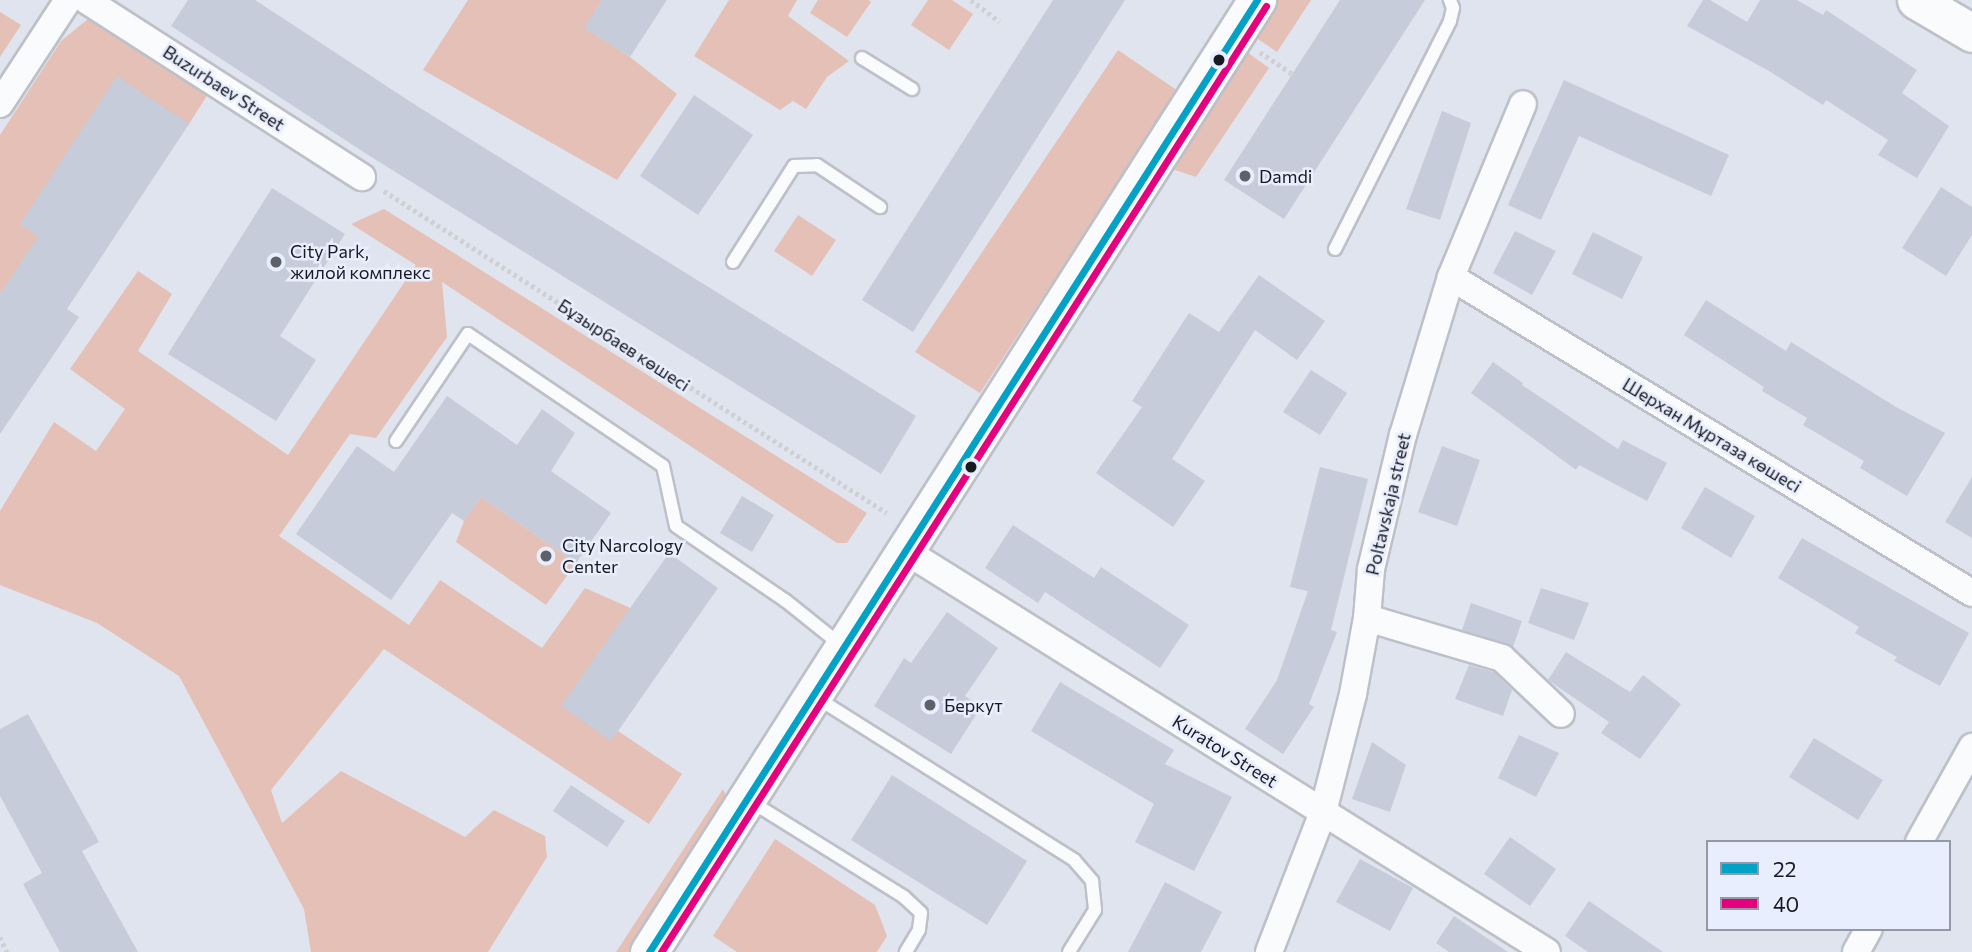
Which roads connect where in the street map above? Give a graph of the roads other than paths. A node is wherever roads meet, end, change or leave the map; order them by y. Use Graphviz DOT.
graph roads {
  1 [pos="68,0"];
  2 [pos="86,0"];
  3 [pos="1257,0"];
  4 [pos="1450,0"];
  5 [pos="1916,0"];
  6 [pos="1972,33"];
  7 [pos="862,58"];
  8 [pos="912,89"];
  9 [pos="0,104"];
  10 [pos="1522,104"];
  11 [pos="362,177"];
  12 [pos="880,207"];
  13 [pos="1335,249"];
  14 [pos="733,262"];
  15 [pos="1451,277"];
  16 [pos="396,441"];
  17 [pos="904,550"];
  18 [pos="1972,593"];
  19 [pos="1367,618"];
  20 [pos="845,647"];
  21 [pos="813,696"];
  22 [pos="1561,713"];
  23 [pos="1972,747"];
  24 [pos="746,799"];
  25 [pos="1322,812"];
  26 [pos="1920,840"];
  27 [pos="1868,931"];
  28 [pos="649,952"];
  29 [pos="906,952"];
  30 [pos="1069,952"];
  31 [pos="1269,952"];
  32 [pos="1547,952"];
  33 [pos="1856,952"];
  1 -- 9 [label="street"];
  2 -- 11 [label="street, Buzurbaev Street"];
  3 -- 17 [label="street"];
  4 -- 13 [label="lane"];
  5 -- 6 [label="street"];
  7 -- 8 [label="lane"];
  10 -- 15 [label="street, Poltavskaja street"];
  12 -- 14 [label="lane"];
  15 -- 18 [label="street, Шерхан Мұртаза көшесі"];
  15 -- 19 [label="street, Poltavskaja street"];
  16 -- 20 [label="lane"];
  17 -- 20 [label="street"];
  17 -- 25 [label="street, Kuratov Street"];
  19 -- 22 [label="street"];
  19 -- 25 [label="street, Poltavskaja street"];
  20 -- 21 [label="street"];
  21 -- 24 [label="street"];
  21 -- 30 [label="lane"];
  23 -- 26 [label="street"];
  24 -- 28 [label="street"];
  24 -- 29 [label="lane"];
  25 -- 31 [label="street, Poltavskaja street"];
  25 -- 32 [label="street, Kuratov Street"];
  27 -- 33 [label="street"];
}
